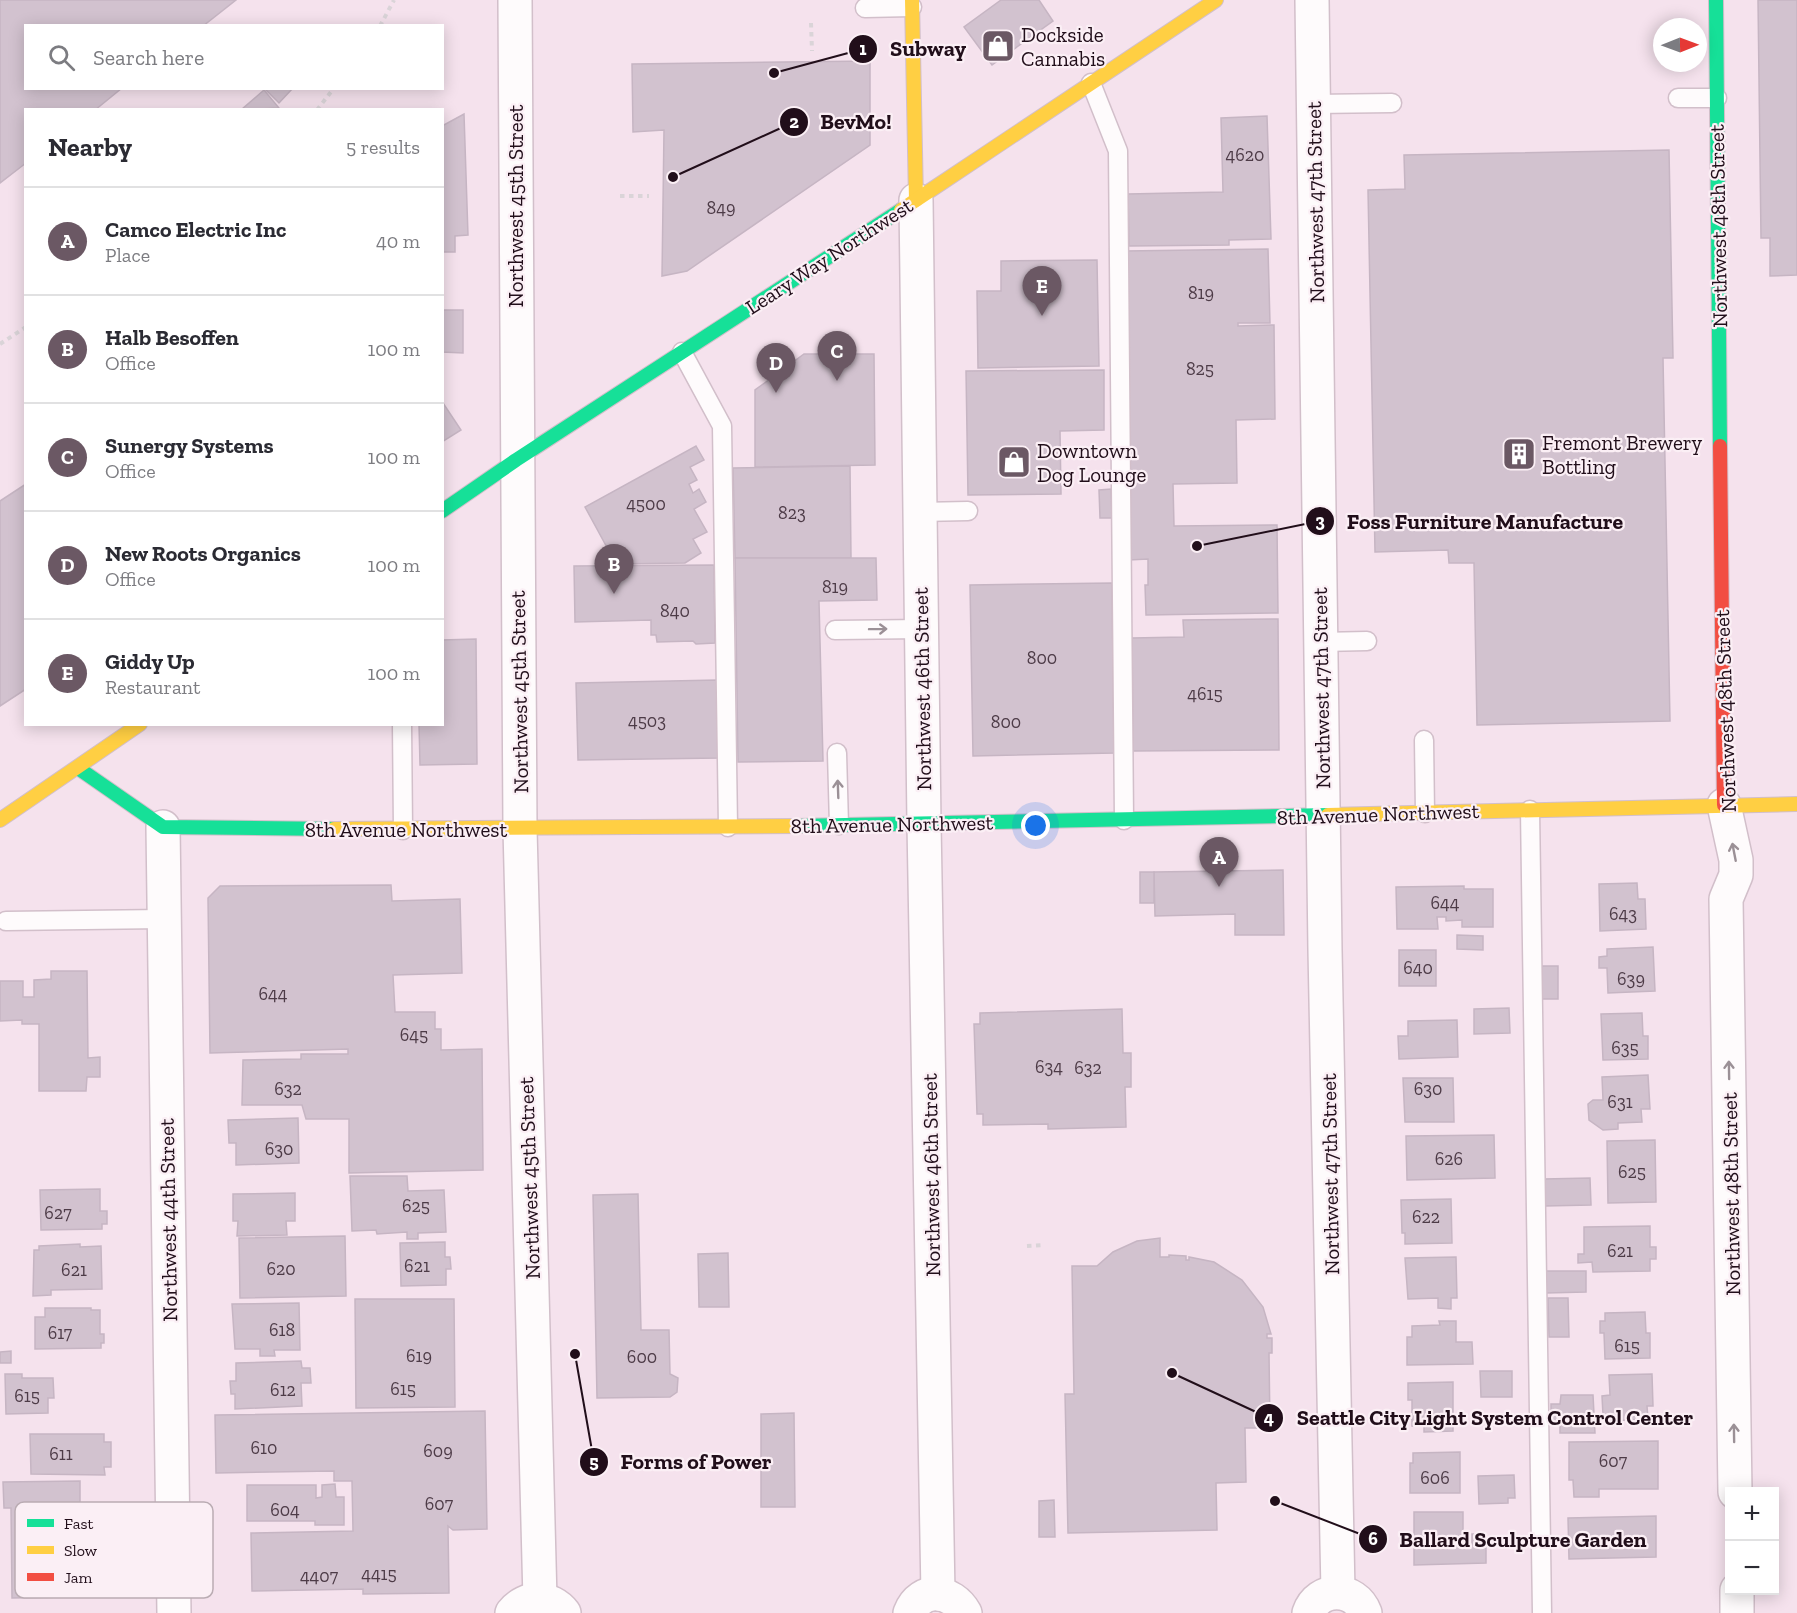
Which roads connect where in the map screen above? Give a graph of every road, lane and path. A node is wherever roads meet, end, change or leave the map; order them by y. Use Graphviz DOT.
graph roads {
  1 [pos="394,0"];
  2 [pos="514,0"];
  3 [pos="1216,0"];
  4 [pos="1312,0"];
  5 [pos="1716,0"];
  6 [pos="912,4"];
  7 [pos="865,8"];
  8 [pos="811,22"];
  9 [pos="381,24"];
  10 [pos="812,51"];
  11 [pos="1091,83"];
  12 [pos="332,90"];
  13 [pos="1717,98"];
  14 [pos="1678,99"];
  15 [pos="1392,103"];
  16 [pos="1314,104"];
  17 [pos="319,108"];
  18 [pos="620,196"];
  19 [pos="649,196"];
  20 [pos="916,200"];
  21 [pos="24,328"];
  22 [pos="0,344"];
  23 [pos="682,352"];
  24 [pos="516,460"];
  25 [pos="444,510"];
  26 [pos="968,511"];
  27 [pos="920,512"];
  28 [pos="922,628"];
  29 [pos="835,630"];
  30 [pos="1367,641"];
  31 [pos="1321,642"];
  32 [pos="137,726"];
  33 [pos="402,726"];
  34 [pos="1424,740"];
  35 [pos="837,753"];
  36 [pos="78,768"];
  37 [pos="1797,804"];
  38 [pos="1724,805"];
  39 [pos="1530,810"];
  40 [pos="1425,813"];
  41 [pos="1323,816"];
  42 [pos="0,820"];
  43 [pos="1124,820"];
  44 [pos="924,824"];
  45 [pos="839,825"];
  46 [pos="163,827"];
  47 [pos="728,827"];
  48 [pos="520,829"];
  49 [pos="404,830"];
  50 [pos="163,919"];
  51 [pos="6,921"];
  52 [pos="1042,1245"];
  53 [pos="1027,1246"];
  54 [pos="1735,1487"];
  55 [pos="172,1502"];
  56 [pos="1338,1592"];
  57 [pos="938,1594"];
  58 [pos="1737,1595"];
  59 [pos="174,1598"];
  60 [pos="539,1609"];
  61 [pos="174,1613"];
  62 [pos="910,1613"];
  63 [pos="965,1613"];
  64 [pos="1309,1613"];
  65 [pos="1365,1613"];
  66 [pos="1542,1613"];
  67 [pos="1737,1613"];
  1 -- 9 [label="path"];
  2 -- 24 [label="street, Northwest 45th Street"];
  3 -- 11 [label="main road, Leary Way Northwest"];
  4 -- 16 [label="street, Northwest 47th Street"];
  5 -- 13 [label="main road, Northwest 48th Street"];
  6 -- 7 [label="lane"];
  6 -- 20 [label="main road, Northwest 46th Street"];
  8 -- 10 [label="path"];
  11 -- 20 [label="main road, Leary Way Northwest"];
  11 -- 43 [label="lane"];
  12 -- 17 [label="path"];
  13 -- 14 [label="lane"];
  13 -- 38 [label="main road, Northwest 48th Street"];
  15 -- 16 [label="lane"];
  16 -- 31 [label="street, Northwest 47th Street"];
  18 -- 19 [label="path"];
  20 -- 23 [label="main road, Leary Way Northwest"];
  20 -- 27 [label="street, Northwest 46th Street"];
  21 -- 22 [label="path"];
  23 -- 24 [label="main road, Leary Way Northwest"];
  23 -- 47 [label="lane"];
  24 -- 25 [label="main road, Leary Way Northwest"];
  24 -- 48 [label="street, Northwest 45th Street"];
  26 -- 27 [label="lane"];
  27 -- 28 [label="street, Northwest 46th Street"];
  29 -- 28 [label="lane, one-way"];
  28 -- 44 [label="street, Northwest 46th Street"];
  30 -- 31 [label="lane"];
  31 -- 41 [label="street, Northwest 47th Street"];
  32 -- 36 [label="main road"];
  33 -- 49 [label="lane"];
  34 -- 40 [label="lane"];
  45 -- 35 [label="lane, one-way"];
  36 -- 42 [label="main road"];
  36 -- 46 [label="main road"];
  37 -- 38 [label="main road, 8th Avenue Northwest"];
  38 -- 39 [label="main road, 8th Avenue Northwest"];
  54 -- 38 [label="street, Northwest 48th Street, one-way"];
  39 -- 40 [label="main road, 8th Avenue Northwest"];
  39 -- 66 [label="lane"];
  40 -- 41 [label="main road, 8th Avenue Northwest"];
  41 -- 43 [label="main road, 8th Avenue Northwest"];
  41 -- 56 [label="street, Northwest 47th Street"];
  43 -- 44 [label="main road, 8th Avenue Northwest"];
  44 -- 45 [label="main road, 8th Avenue Northwest"];
  44 -- 57 [label="street, Northwest 46th Street"];
  45 -- 47 [label="main road, 8th Avenue Northwest"];
  46 -- 49 [label="main road, 8th Avenue Northwest"];
  46 -- 50 [label="street, Northwest 44th Street"];
  47 -- 48 [label="main road, 8th Avenue Northwest"];
  48 -- 49 [label="main road, 8th Avenue Northwest"];
  48 -- 60 [label="street, Northwest 45th Street"];
  50 -- 51 [label="lane"];
  50 -- 55 [label="street, Northwest 44th Street"];
  52 -- 53 [label="path"];
  56 -- 64 [label="street"];
  56 -- 65 [label="street"];
  57 -- 62 [label="street"];
  57 -- 63 [label="street"];
  58 -- 67 [label="street"];
  59 -- 61 [label="street, Northwest 44th Street"];
}
